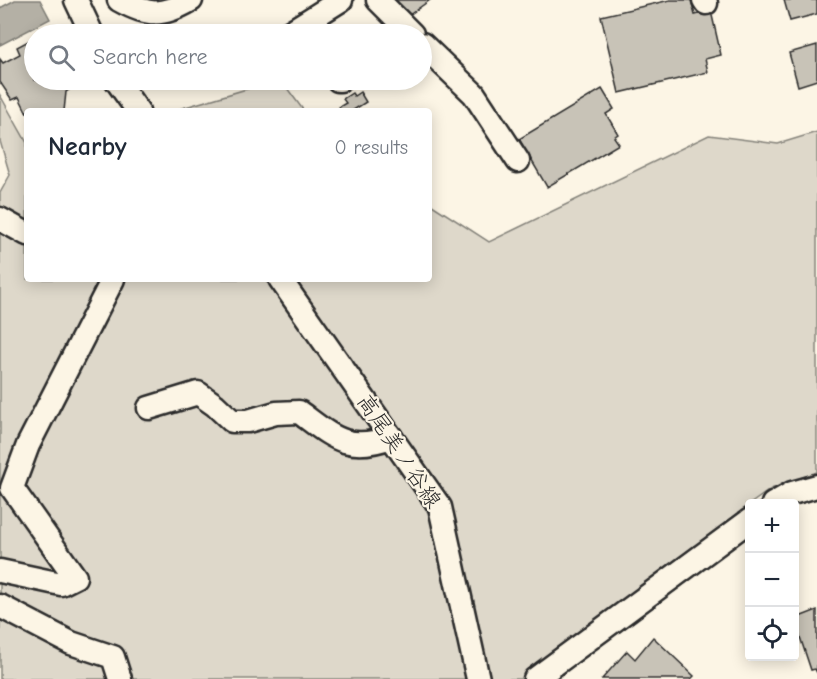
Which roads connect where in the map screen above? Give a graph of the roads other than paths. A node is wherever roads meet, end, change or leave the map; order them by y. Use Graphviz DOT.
graph roads {
  1 [pos="76,0"];
  2 [pos="119,0"];
  3 [pos="191,0"];
  4 [pos="341,0"];
  5 [pos="378,0"];
  6 [pos="87,24"];
  7 [pos="303,24"];
  8 [pos="402,24"];
  9 [pos="432,54"];
  10 [pos="123,90"];
  11 [pos="136,108"];
  12 [pos="518,161"];
  13 [pos="0,219"];
  14 [pos="24,232"];
  15 [pos="111,282"];
  16 [pos="282,282"];
  17 [pos="149,408"];
  18 [pos="391,437"];
  19 [pos="817,486"];
  20 [pos="782,499"];
  21 [pos="745,524"];
  22 [pos="0,571"];
  23 [pos="0,606"];
  24 [pos="120,679"];
  25 [pos="478,679"];
  26 [pos="535,679"];
  1 -- 6 [label="street"];
  2 -- 3 [label="street"];
  4 -- 7 [label="street"];
  5 -- 8 [label="street"];
  9 -- 12 [label="street"];
  10 -- 11 [label="street"];
  13 -- 14 [label="street"];
  15 -- 22 [label="street"];
  16 -- 18 [label="street, 高尾美ノ谷線"];
  17 -- 18 [label="street"];
  18 -- 25 [label="street, 高尾美ノ谷線"];
  19 -- 20 [label="street"];
  21 -- 26 [label="street"];
  23 -- 24 [label="street"];
}
